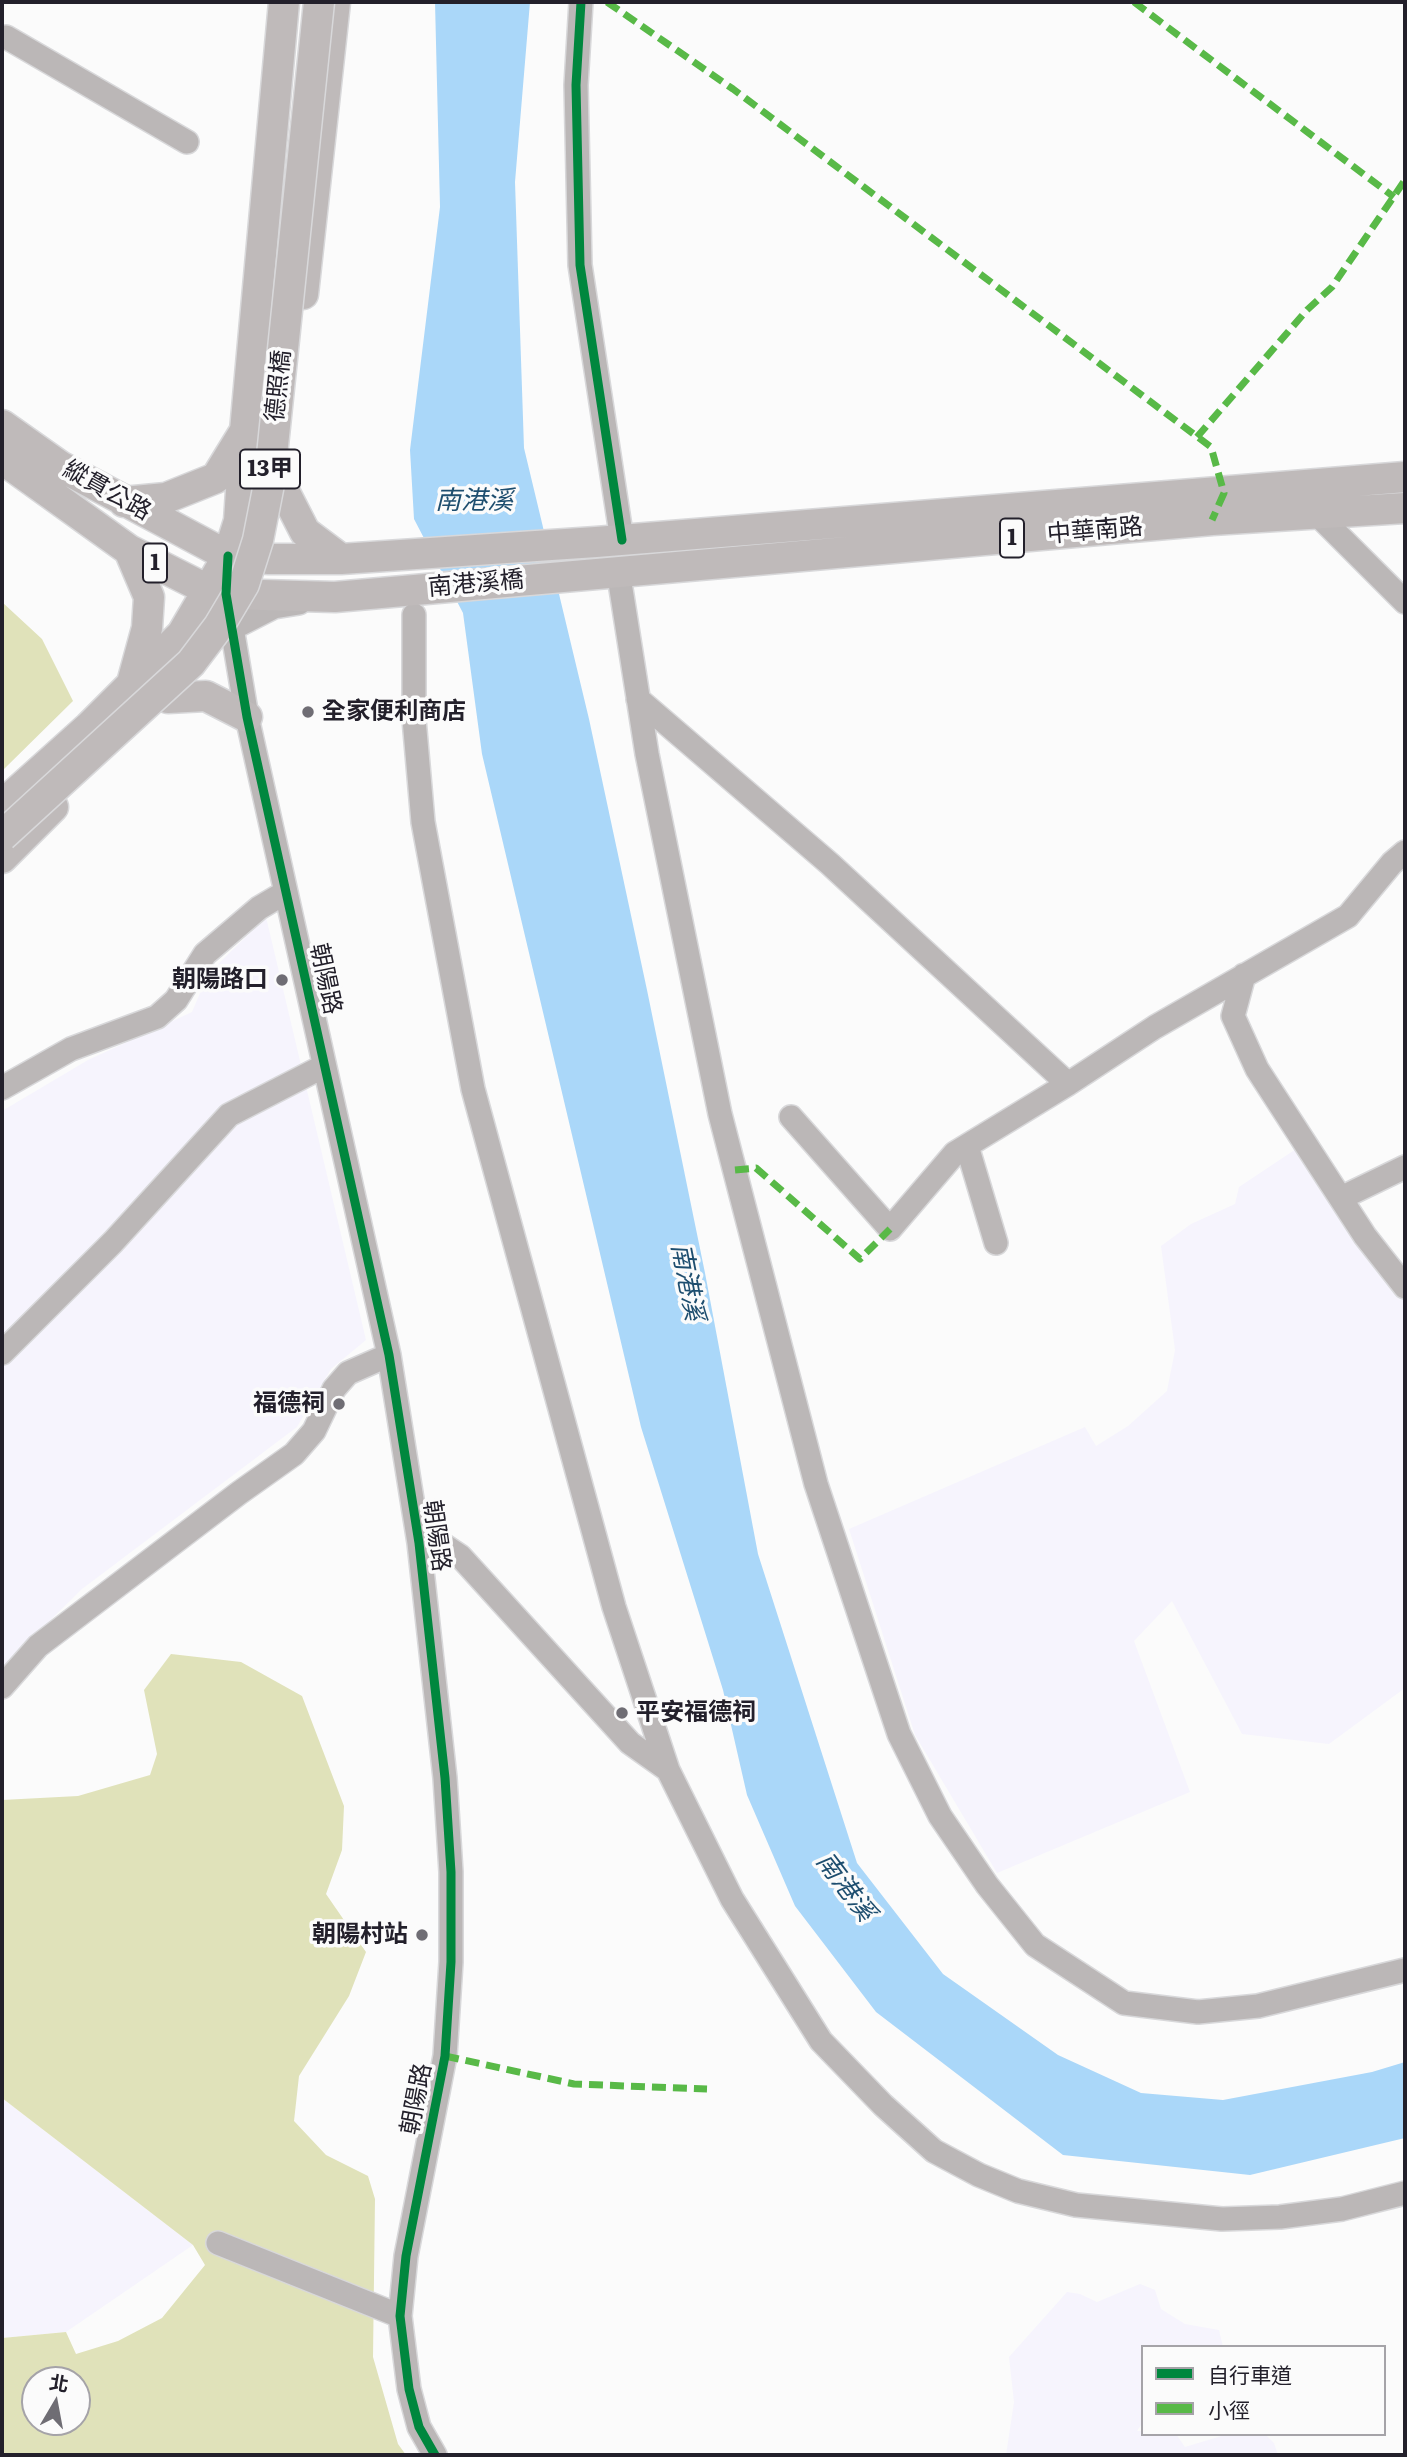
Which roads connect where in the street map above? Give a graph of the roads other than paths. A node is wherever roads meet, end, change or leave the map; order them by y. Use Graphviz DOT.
graph roads {
  1 [pos="284,2"];
  2 [pos="308,2"];
  3 [pos="319,2"];
  4 [pos="335,2"];
  5 [pos="581,2"];
  6 [pos="2,38"];
  7 [pos="187,142"];
  8 [pos="2,425"];
  9 [pos="245,430"];
  10 [pos="2,459"];
  11 [pos="1405,477"];
  12 [pos="282,487"];
  13 [pos="124,502"];
  14 [pos="1405,508"];
  15 [pos="1317,514"];
  16 [pos="609,541"];
  17 [pos="129,550"];
  18 [pos="228,556"];
  19 [pos="269,559"];
  20 [pos="341,559"];
  21 [pos="609,571"];
  22 [pos="228,592"];
  23 [pos="335,597"];
  24 [pos="1405,602"];
  25 [pos="414,615"];
  26 [pos="231,629"];
  27 [pos="131,686"];
  28 [pos="168,698"];
  29 [pos="638,699"];
  30 [pos="247,717"];
  31 [pos="2,805"];
  32 [pos="2,822"];
  33 [pos="2,836"];
  34 [pos="1405,852"];
  35 [pos="2,858"];
  36 [pos="286,892"];
  37 [pos="1244,975"];
  38 [pos="324,1066"];
  39 [pos="1068,1084"];
  40 [pos="2,1088"];
  41 [pos="791,1117"];
  42 [pos="967,1146"];
  43 [pos="1405,1167"];
  44 [pos="1341,1198"];
  45 [pos="996,1243"];
  46 [pos="1405,1287"];
  47 [pos="2,1353"];
  48 [pos="389,1355"];
  49 [pos="419,1543"];
  50 [pos="2,1687"];
  51 [pos="668,1770"];
  52 [pos="1405,1970"];
  53 [pos="1405,2193"];
  54 [pos="218,2243"];
  55 [pos="400,2316"];
  56 [pos="435,2455"];
  1 -- 9 [label="main road"];
  2 -- 32 [label="main road, 德照橋 / 13甲"];
  3 -- 33 [label="main road, 德照橋 / 13甲, bridge"];
  4 -- 12 [label="main road"];
  5 -- 16 [label="street"];
  6 -- 7 [label="street"];
  8 -- 13 [label="main road, 縱貫公路 / 1"];
  9 -- 13 [label="main road"];
  9 -- 18 [label="main road"];
  10 -- 17 [label="main road, 縱貫公路 / 1"];
  11 -- 16 [label="main road, 中華南路 / 1"];
  12 -- 19 [label="main road"];
  12 -- 20 [label="main road"];
  13 -- 18 [label="main road, 縱貫公路 / 1"];
  14 -- 15 [label="main road, 中華南路 / 1"];
  15 -- 21 [label="main road, 中華南路 / 1"];
  15 -- 24 [label="street"];
  16 -- 20 [label="main road, 南港溪橋 / 1"];
  16 -- 21 [label="main road"];
  17 -- 22 [label="main road, 縱貫公路 / 1"];
  17 -- 27 [label="main road"];
  18 -- 19 [label="main road, 縱貫公路 / 1"];
  18 -- 22 [label="main road"];
  19 -- 20 [label="main road, 縱貫公路 / 1"];
  19 -- 22 [label="main road"];
  21 -- 23 [label="main road, 南港溪橋 / 1"];
  21 -- 29 [label="street"];
  22 -- 23 [label="main road, 縱貫公路 / 1"];
  22 -- 26 [label="main road"];
  22 -- 27 [label="main road"];
  23 -- 26 [label="street"];
  25 -- 51 [label="street"];
  26 -- 28 [label="main road"];
  26 -- 30 [label="street, 朝陽路"];
  27 -- 31 [label="main road"];
  28 -- 30 [label="main road"];
  28 -- 35 [label="main road"];
  29 -- 39 [label="street"];
  29 -- 52 [label="street"];
  30 -- 36 [label="street, 朝陽路"];
  34 -- 37 [label="street"];
  36 -- 38 [label="street, 朝陽路"];
  36 -- 40 [label="street"];
  37 -- 39 [label="street"];
  37 -- 44 [label="street"];
  38 -- 47 [label="street"];
  38 -- 48 [label="street, 朝陽路"];
  39 -- 42 [label="street"];
  41 -- 42 [label="street"];
  42 -- 45 [label="street"];
  43 -- 44 [label="street"];
  44 -- 46 [label="street"];
  48 -- 49 [label="street, 朝陽路"];
  48 -- 50 [label="street"];
  49 -- 51 [label="street"];
  49 -- 55 [label="street, 朝陽路"];
  51 -- 53 [label="street"];
  54 -- 55 [label="street"];
  55 -- 56 [label="street, 朝陽路"];
}
